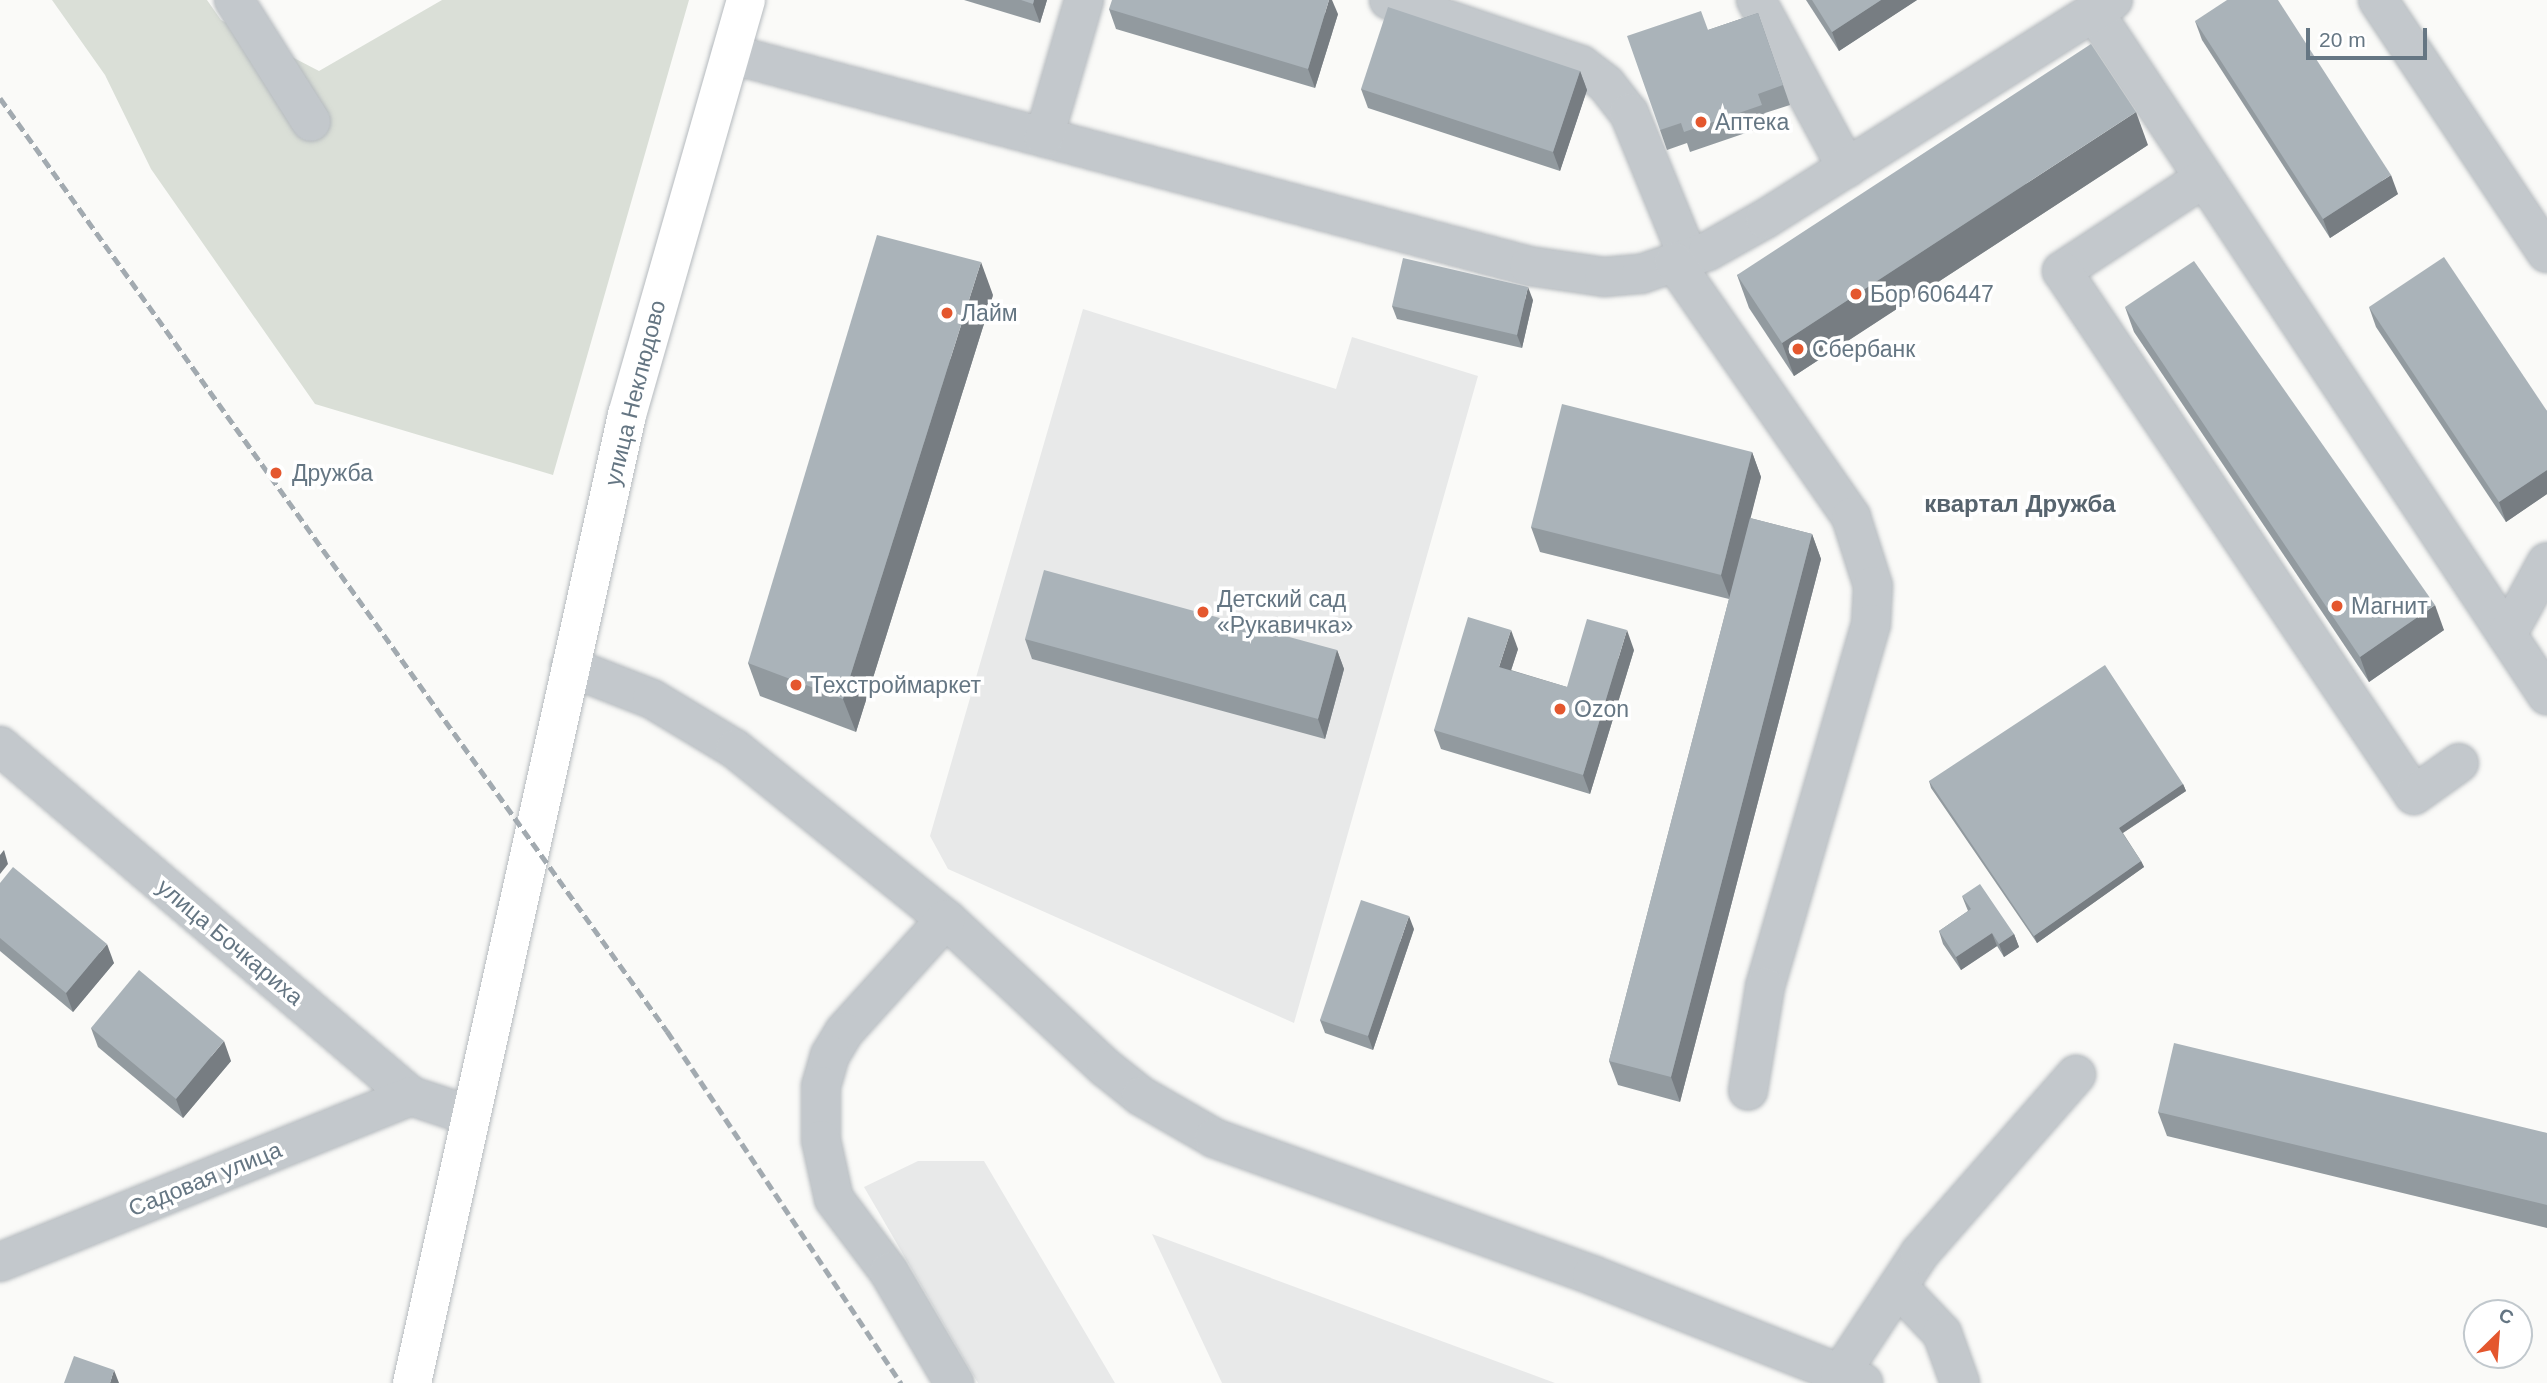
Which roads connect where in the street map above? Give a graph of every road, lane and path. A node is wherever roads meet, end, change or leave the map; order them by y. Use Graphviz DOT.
graph roads {
  1 [pos="234,0"];
  2 [pos="746,0"];
  3 [pos="1084,0"];
  4 [pos="1389,0"];
  5 [pos="1756,0"];
  6 [pos="2378,0"];
  7 [pos="2104,6"];
  8 [pos="730,54"];
  9 [pos="311,122"];
  10 [pos="1044,137"];
  11 [pos="1847,168"];
  12 [pos="2204,178"];
  13 [pos="2547,253"];
  14 [pos="1681,260"];
  15 [pos="2547,562"];
  16 [pos="2507,635"];
  17 [pos="570,667"];
  18 [pos="2547,695"];
  19 [pos="0,746"];
  20 [pos="2459,763"];
  21 [pos="946,919"];
  22 [pos="2076,1074"];
  23 [pos="1748,1091"];
  24 [pos="411,1096"];
  25 [pos="471,1116"];
  26 [pos="0,1262"];
  27 [pos="1898,1287"];
  28 [pos="1852,1378"];
  29 [pos="412,1383"];
  30 [pos="954,1383"];
  31 [pos="1959,1383"];
  1 -- 9 [label="street"];
  2 -- 8 [label="main road, улица Неклюдово"];
  3 -- 10 [label="street"];
  4 -- 14 [label="street"];
  5 -- 11 [label="street"];
  6 -- 13 [label="street"];
  7 -- 11 [label="street"];
  7 -- 12 [label="street"];
  8 -- 10 [label="street"];
  8 -- 17 [label="main road, улица Неклюдово"];
  10 -- 14 [label="street"];
  11 -- 14 [label="street"];
  12 -- 16 [label="street"];
  12 -- 20 [label="street"];
  14 -- 23 [label="street"];
  15 -- 16 [label="street"];
  16 -- 18 [label="street"];
  17 -- 21 [label="street"];
  17 -- 25 [label="main road, улица Неклюдово"];
  19 -- 24 [label="street, улица Бочкариха"];
  21 -- 28 [label="street"];
  21 -- 30 [label="street"];
  22 -- 27 [label="street"];
  24 -- 25 [label="street, улица Бочкариха"];
  24 -- 26 [label="street, Садовая улица"];
  25 -- 29 [label="main road, улица Неклюдово"];
  27 -- 28 [label="street"];
  27 -- 31 [label="street"];
}
